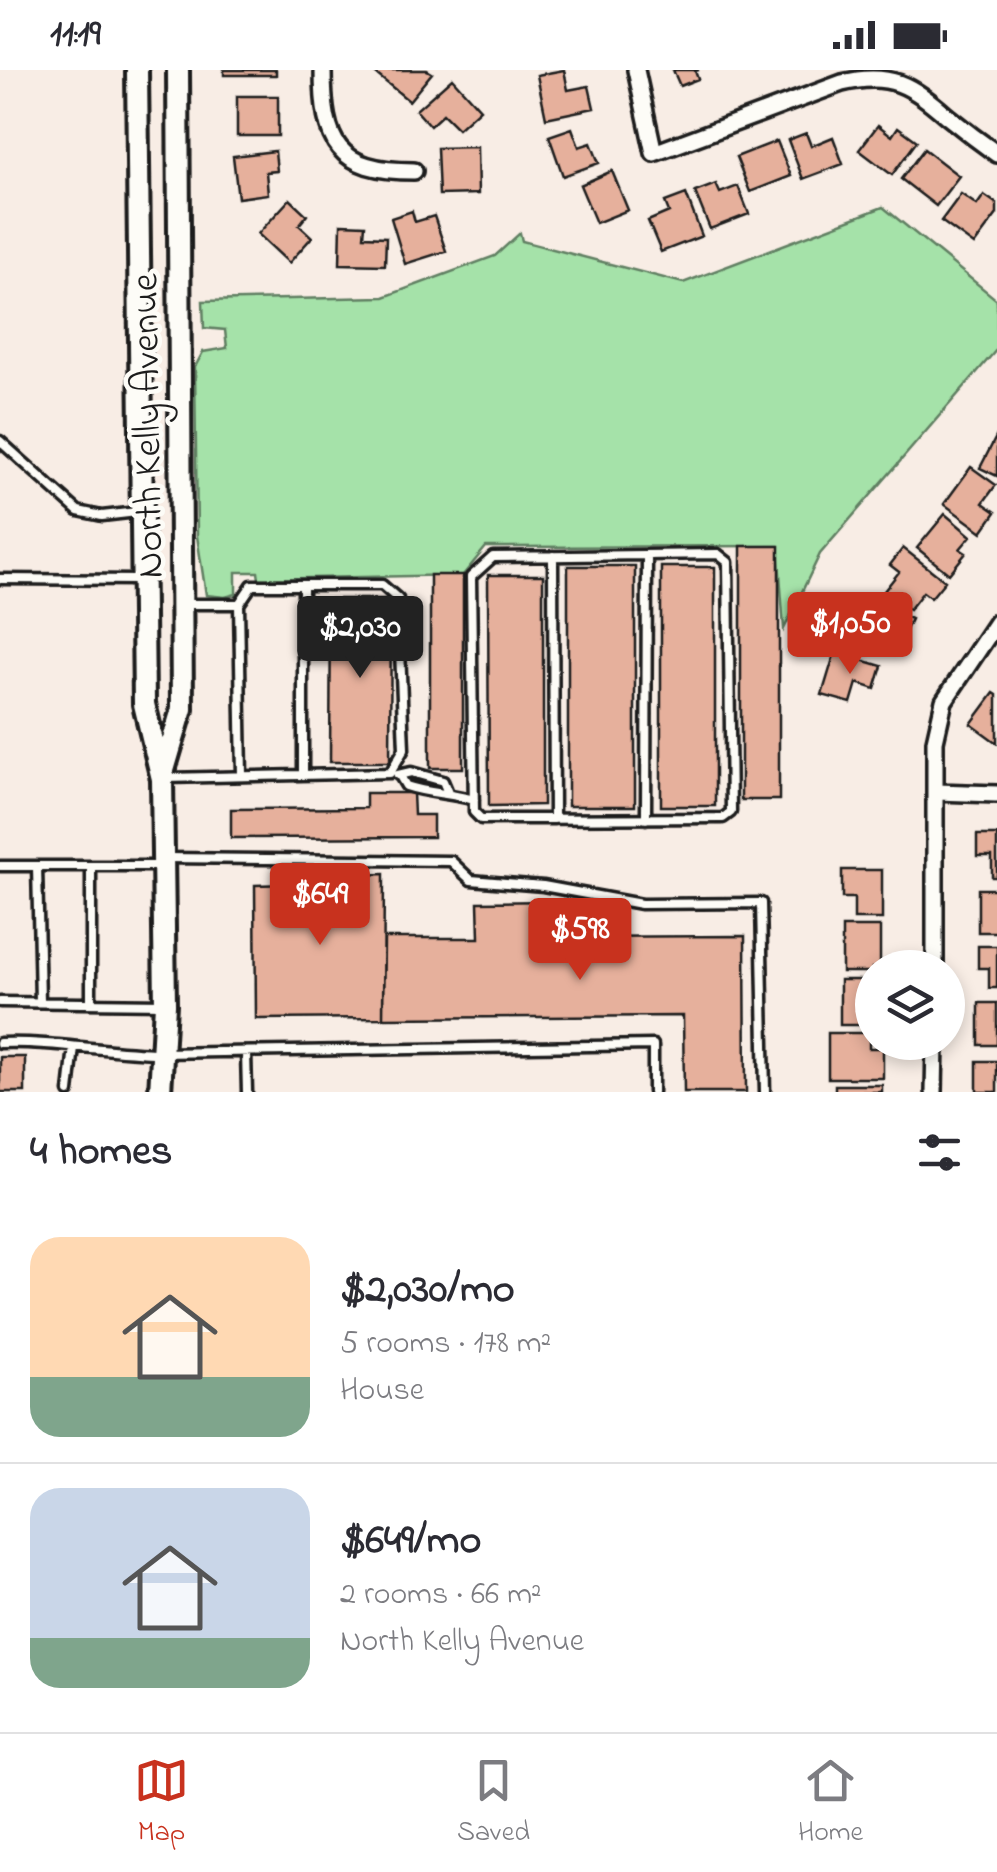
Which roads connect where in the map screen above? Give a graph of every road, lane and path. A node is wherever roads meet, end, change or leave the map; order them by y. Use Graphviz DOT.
graph roads {
  1 [pos="137,70"];
  2 [pos="178,70"];
  3 [pos="324,70"];
  4 [pos="636,70"];
  5 [pos="997,154"];
  6 [pos="414,171"];
  7 [pos="0,441"];
  8 [pos="142,511"];
  9 [pos="553,556"];
  10 [pos="646,556"];
  11 [pos="0,579"];
  12 [pos="144,580"];
  13 [pos="303,584"];
  14 [pos="182,604"];
  15 [pos="239,604"];
  16 [pos="997,622"];
  17 [pos="390,773"];
  18 [pos="303,775"];
  19 [pos="242,776"];
  20 [pos="400,776"];
  21 [pos="162,778"];
  22 [pos="936,792"];
  23 [pos="448,793"];
  24 [pos="997,794"];
  25 [pos="474,800"];
  26 [pos="646,818"];
  27 [pos="554,819"];
  28 [pos="164,862"];
  29 [pos="0,866"];
  30 [pos="38,866"];
  31 [pos="91,866"];
  32 [pos="935,950"];
  33 [pos="0,1002"];
  34 [pos="40,1002"];
  35 [pos="92,1002"];
  36 [pos="165,1004"];
  37 [pos="0,1042"];
  38 [pos="74,1047"];
  39 [pos="246,1052"];
  40 [pos="160,1053"];
  41 [pos="935,1060"];
  42 [pos="69,1092"];
  43 [pos="160,1092"];
  44 [pos="246,1092"];
  45 [pos="653,1092"];
  46 [pos="765,1092"];
  47 [pos="934,1092"];
  1 -- 8 [label="street, North Kelly Avenue"];
  2 -- 14 [label="street, North Kelly Avenue"];
  3 -- 6 [label="street"];
  4 -- 5 [label="street"];
  7 -- 8 [label="lane"];
  8 -- 12 [label="street, North Kelly Avenue"];
  9 -- 10 [label="lane"];
  9 -- 25 [label="lane"];
  9 -- 27 [label="lane"];
  10 -- 26 [label="lane"];
  10 -- 26 [label="lane"];
  11 -- 12 [label="lane"];
  12 -- 21 [label="street, North Kelly Avenue"];
  13 -- 15 [label="lane"];
  13 -- 17 [label="lane"];
  13 -- 18 [label="lane"];
  14 -- 15 [label="lane"];
  14 -- 21 [label="street, North Kelly Avenue"];
  15 -- 19 [label="lane"];
  16 -- 22 [label="street"];
  17 -- 18 [label="lane"];
  17 -- 20 [label="lane"];
  18 -- 19 [label="lane"];
  19 -- 21 [label="lane"];
  20 -- 23 [label="lane"];
  20 -- 23 [label="lane"];
  21 -- 28 [label="street, North Kelly Avenue"];
  22 -- 24 [label="street"];
  22 -- 32 [label="street"];
  23 -- 25 [label="lane"];
  25 -- 27 [label="lane"];
  26 -- 27 [label="lane"];
  28 -- 31 [label="lane"];
  28 -- 36 [label="street, North Kelly Avenue"];
  28 -- 46 [label="lane"];
  29 -- 30 [label="lane"];
  30 -- 31 [label="lane"];
  30 -- 34 [label="lane"];
  31 -- 35 [label="lane"];
  33 -- 34 [label="lane"];
  34 -- 35 [label="lane"];
  35 -- 36 [label="lane"];
  36 -- 40 [label="street, North Kelly Avenue"];
  37 -- 38 [label="lane"];
  38 -- 40 [label="lane"];
  38 -- 42 [label="lane"];
  39 -- 40 [label="lane"];
  39 -- 44 [label="lane"];
  39 -- 45 [label="lane"];
  40 -- 43 [label="street, North Kelly Avenue"];
  41 -- 47 [label="street"];
}
